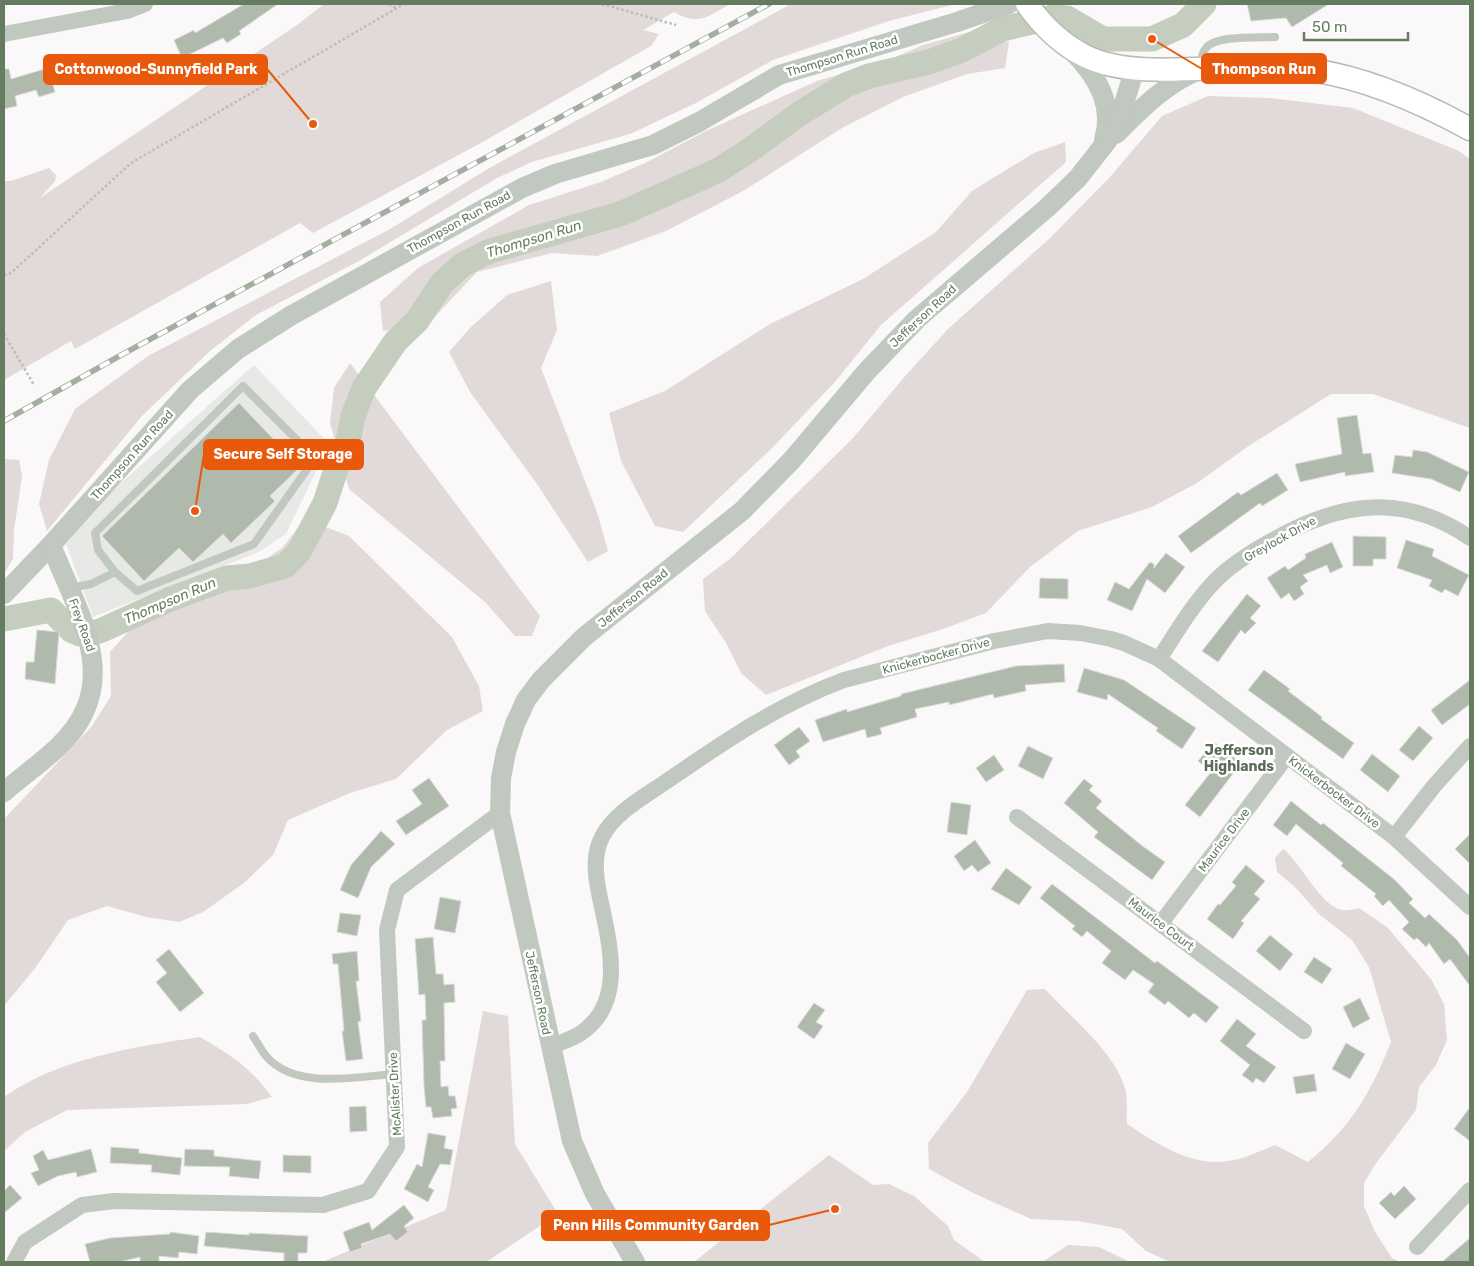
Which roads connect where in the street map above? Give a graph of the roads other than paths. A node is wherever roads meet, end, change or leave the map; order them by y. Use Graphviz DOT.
graph roads {
  1 [pos="145,4"];
  2 [pos="1008,4"];
  3 [pos="1030,8"];
  4 [pos="4,34"];
  5 [pos="1275,37"];
  6 [pos="1066,45"];
  7 [pos="1135,68"];
  8 [pos="1202,68"];
  9 [pos="1470,129"];
  10 [pos="1101,150"];
  11 [pos="1470,538"];
  12 [pos="52,545"];
  13 [pos="115,572"];
  14 [pos="68,588"];
  15 [pos="4,594"];
  16 [pos="1159,659"];
  17 [pos="1470,746"];
  18 [pos="1287,756"];
  19 [pos="4,792"];
  20 [pos="500,813"];
  21 [pos="1018,817"];
  22 [pos="1394,838"];
  23 [pos="1470,907"];
  24 [pos="1161,924"];
  25 [pos="1304,1032"];
  26 [pos="253,1036"];
  27 [pos="550,1047"];
  28 [pos="394,1074"];
  29 [pos="1470,1190"];
  30 [pos="1416,1248"];
  31 [pos="14,1262"];
  32 [pos="636,1262"];
  1 -- 4 [label="street"];
  2 -- 12 [label="street, Thompson Run Road"];
  3 -- 6 [label="main road"];
  5 -- 8 [label="lane"];
  6 -- 7 [label="main road"];
  6 -- 10 [label="street"];
  7 -- 8 [label="main road"];
  7 -- 10 [label="street, Jefferson Road"];
  8 -- 9 [label="main road"];
  8 -- 10 [label="street"];
  10 -- 20 [label="street, Jefferson Road"];
  11 -- 16 [label="street, Greylock Drive"];
  12 -- 14 [label="street, Frey Road"];
  12 -- 15 [label="street, Thompson Run Road"];
  13 -- 13 [label="lane"];
  13 -- 14 [label="lane"];
  14 -- 19 [label="street, Frey Road"];
  16 -- 18 [label="street, Knickerbocker Drive"];
  16 -- 27 [label="street, Knickerbocker Drive"];
  17 -- 22 [label="street"];
  18 -- 22 [label="street, Knickerbocker Drive"];
  18 -- 24 [label="street, Maurice Drive"];
  20 -- 27 [label="street, Jefferson Road"];
  20 -- 28 [label="street, McAlister Drive"];
  21 -- 24 [label="street, Maurice Court"];
  22 -- 23 [label="street, Knickerbocker Drive"];
  24 -- 25 [label="street, Maurice Court"];
  26 -- 28 [label="lane"];
  27 -- 32 [label="street, Jefferson Road"];
  28 -- 31 [label="street, McAlister Drive"];
  29 -- 30 [label="street"];
}
